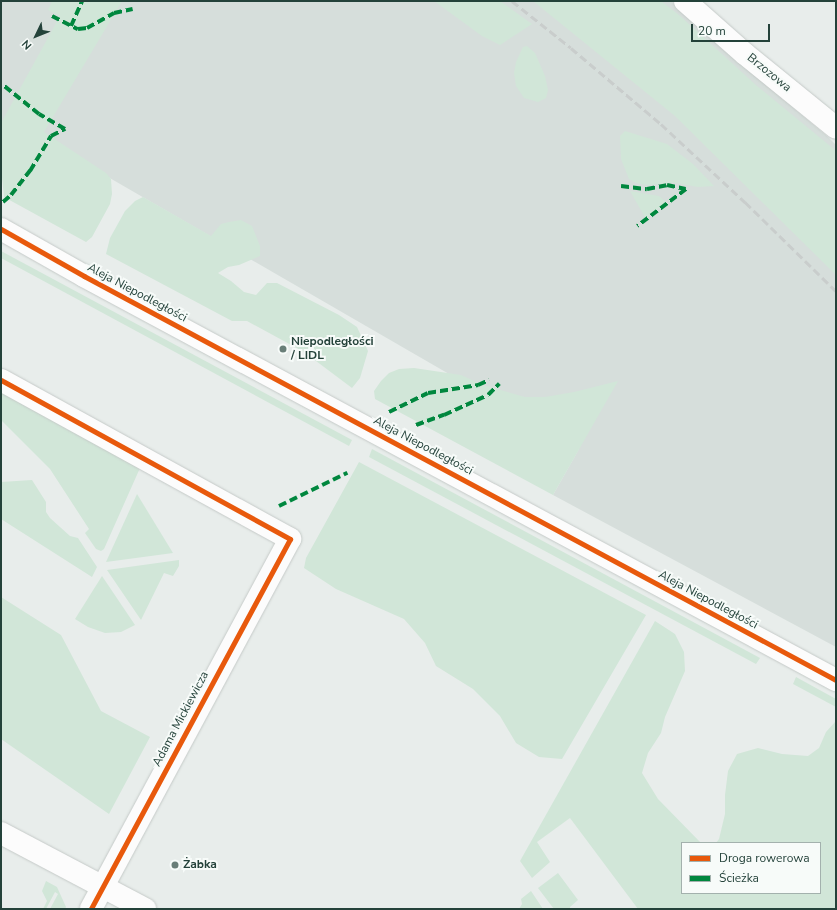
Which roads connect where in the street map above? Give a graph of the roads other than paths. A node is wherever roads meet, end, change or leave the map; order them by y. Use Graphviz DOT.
graph roads {
  1 [pos="685,1"];
  2 [pos="836,128"];
  3 [pos="1,229"];
  4 [pos="1,380"];
  5 [pos="836,680"];
  6 [pos="1,833"];
  7 [pos="102,887"];
  8 [pos="91,909"];
  9 [pos="145,909"];
  1 -- 2 [label="street, Brzozowa"];
  3 -- 5 [label="street, Aleja Niepodległości"];
  4 -- 7 [label="street, Adama Mickiewicza"];
  6 -- 7 [label="street"];
  7 -- 8 [label="street, Adama Mickiewicza"];
  7 -- 9 [label="street"];
}
